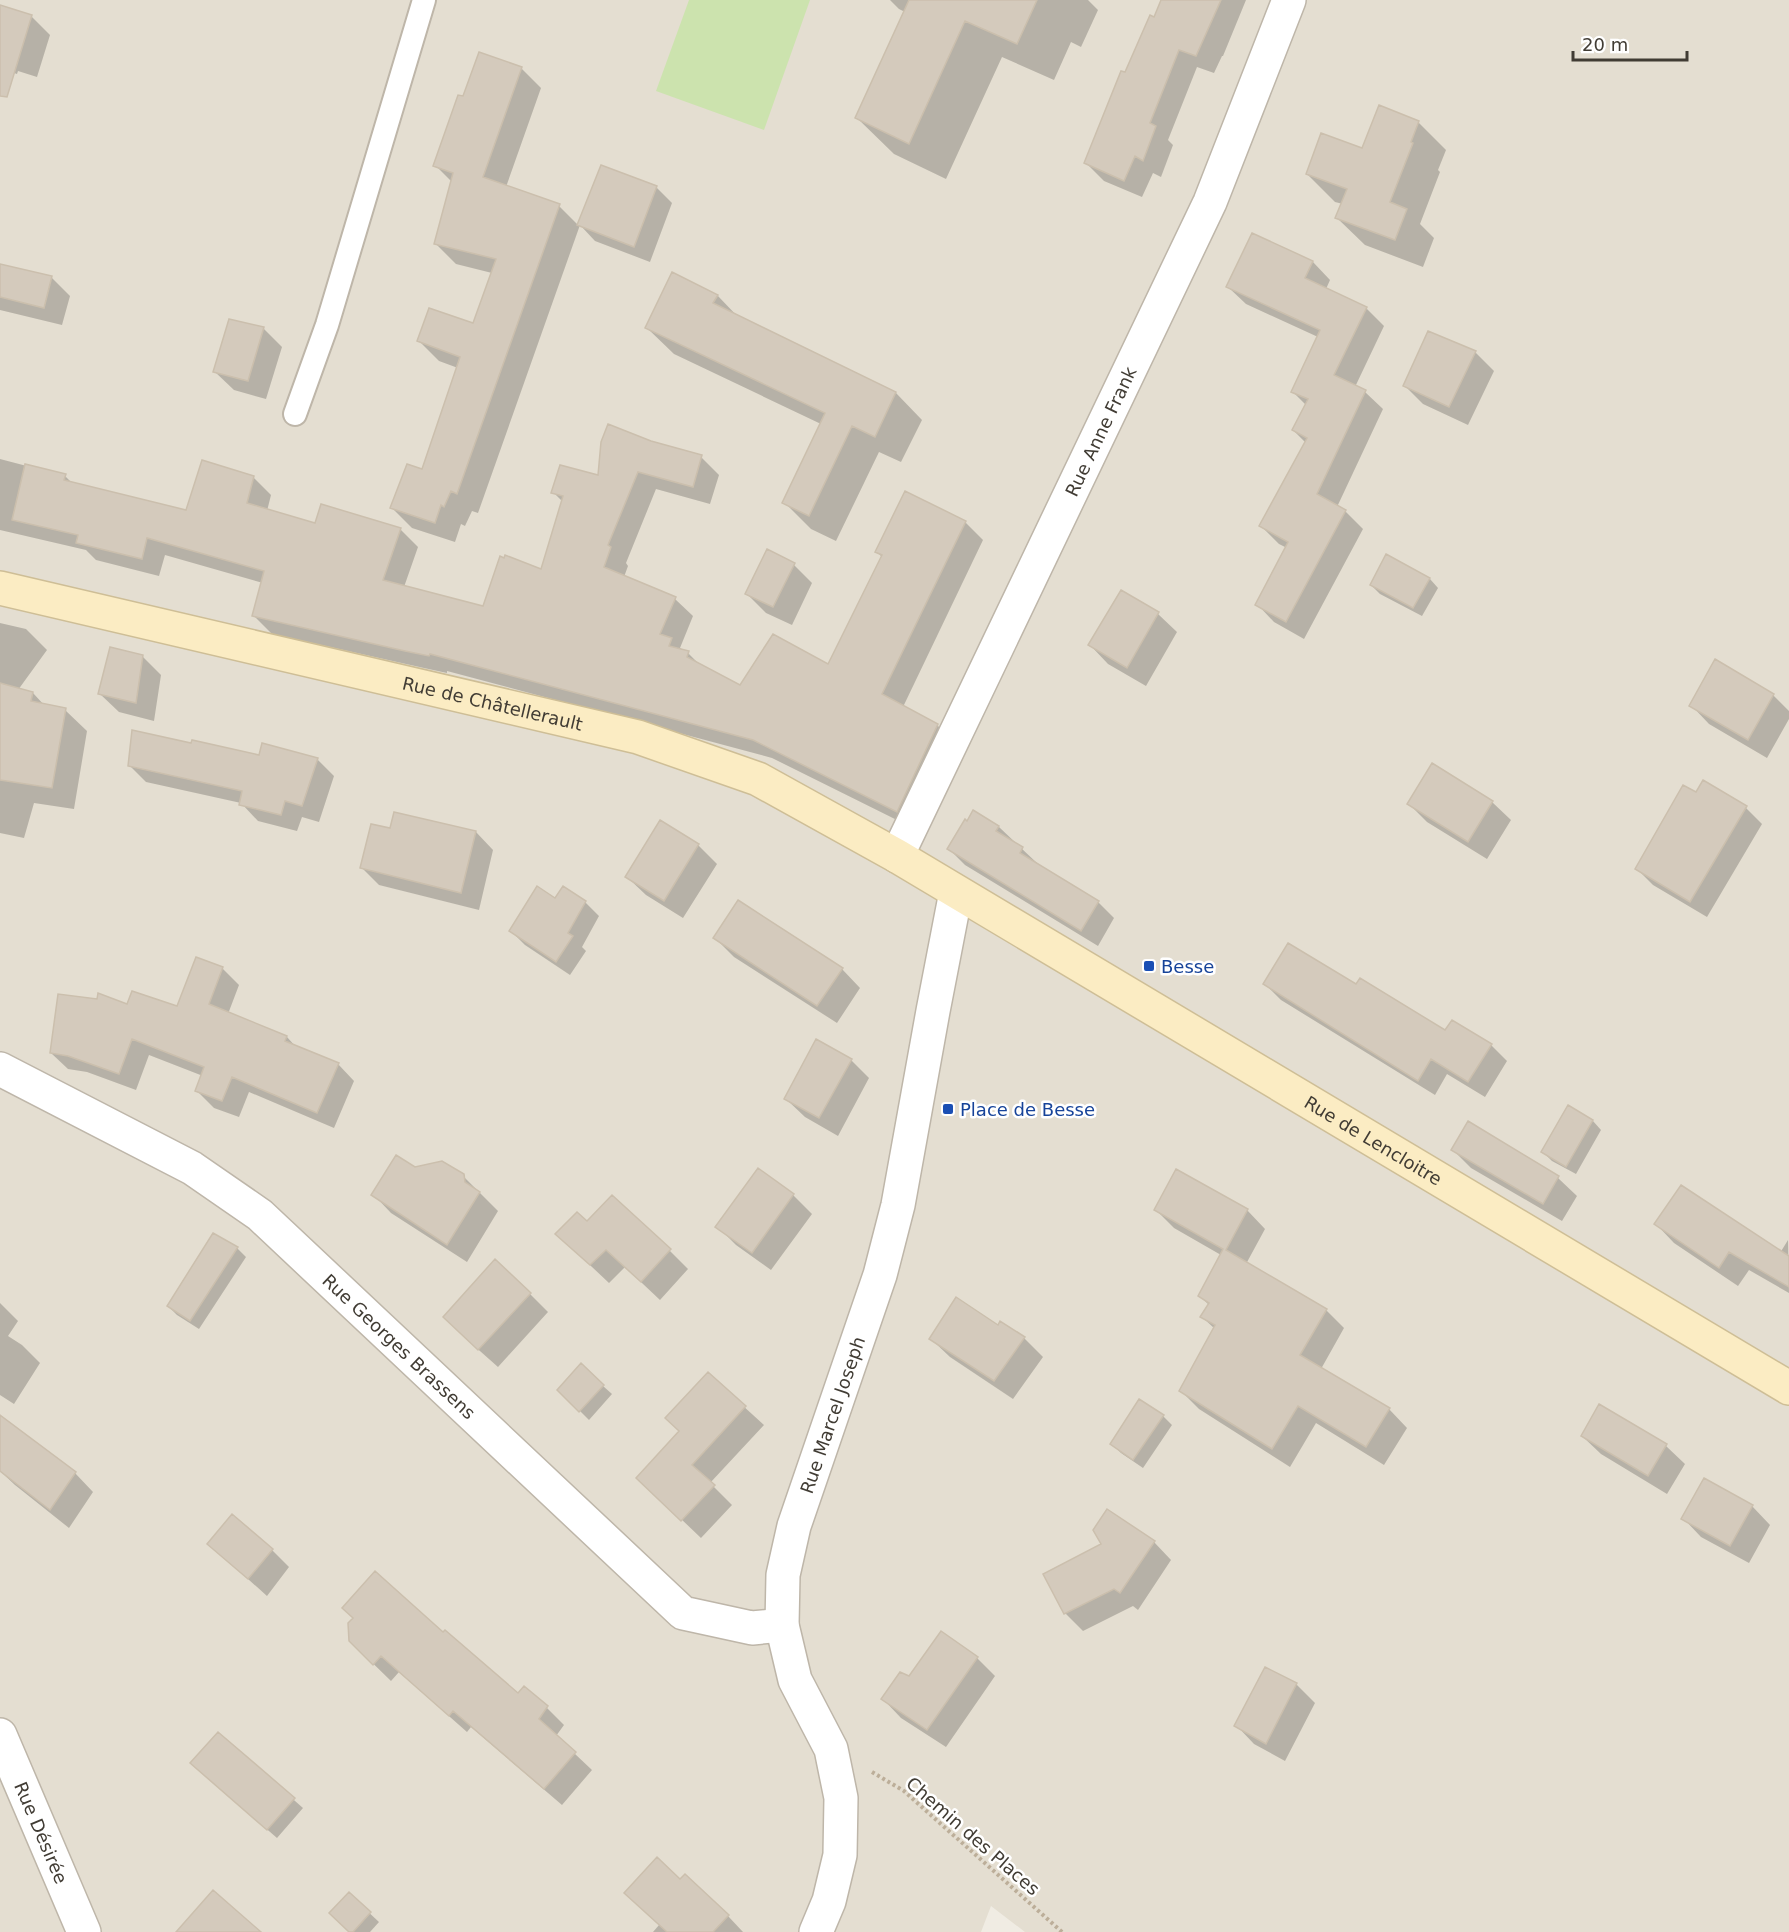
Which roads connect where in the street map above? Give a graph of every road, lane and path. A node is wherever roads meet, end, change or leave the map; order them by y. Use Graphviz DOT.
graph roads {
  1 [pos="424,0"];
  2 [pos="1289,0"];
  3 [pos="295,414"];
  4 [pos="0,588"];
  5 [pos="897,856"];
  6 [pos="956,892"];
  7 [pos="0,1069"];
  8 [pos="1789,1388"];
  9 [pos="782,1625"];
  10 [pos="0,1735"];
  11 [pos="831,1749"];
  12 [pos="84,1932"];
  13 [pos="816,1932"];
  14 [pos="1062,1932"];
  1 -- 3 [label="lane"];
  2 -- 5 [label="street, Rue Anne Frank"];
  4 -- 5 [label="main road, Rue de Châtellerault"];
  5 -- 6 [label="main road, Rue de Châtellerault"];
  6 -- 8 [label="main road, Rue de Lencloitre"];
  6 -- 9 [label="street, Rue Marcel Joseph"];
  7 -- 9 [label="street, Rue Georges Brassens"];
  9 -- 11 [label="street, Rue Marcel Joseph"];
  10 -- 12 [label="street, Rue Désirée"];
  11 -- 13 [label="street, Rue Marcel Joseph"];
  11 -- 14 [label="path, Chemin des Places"];
}
